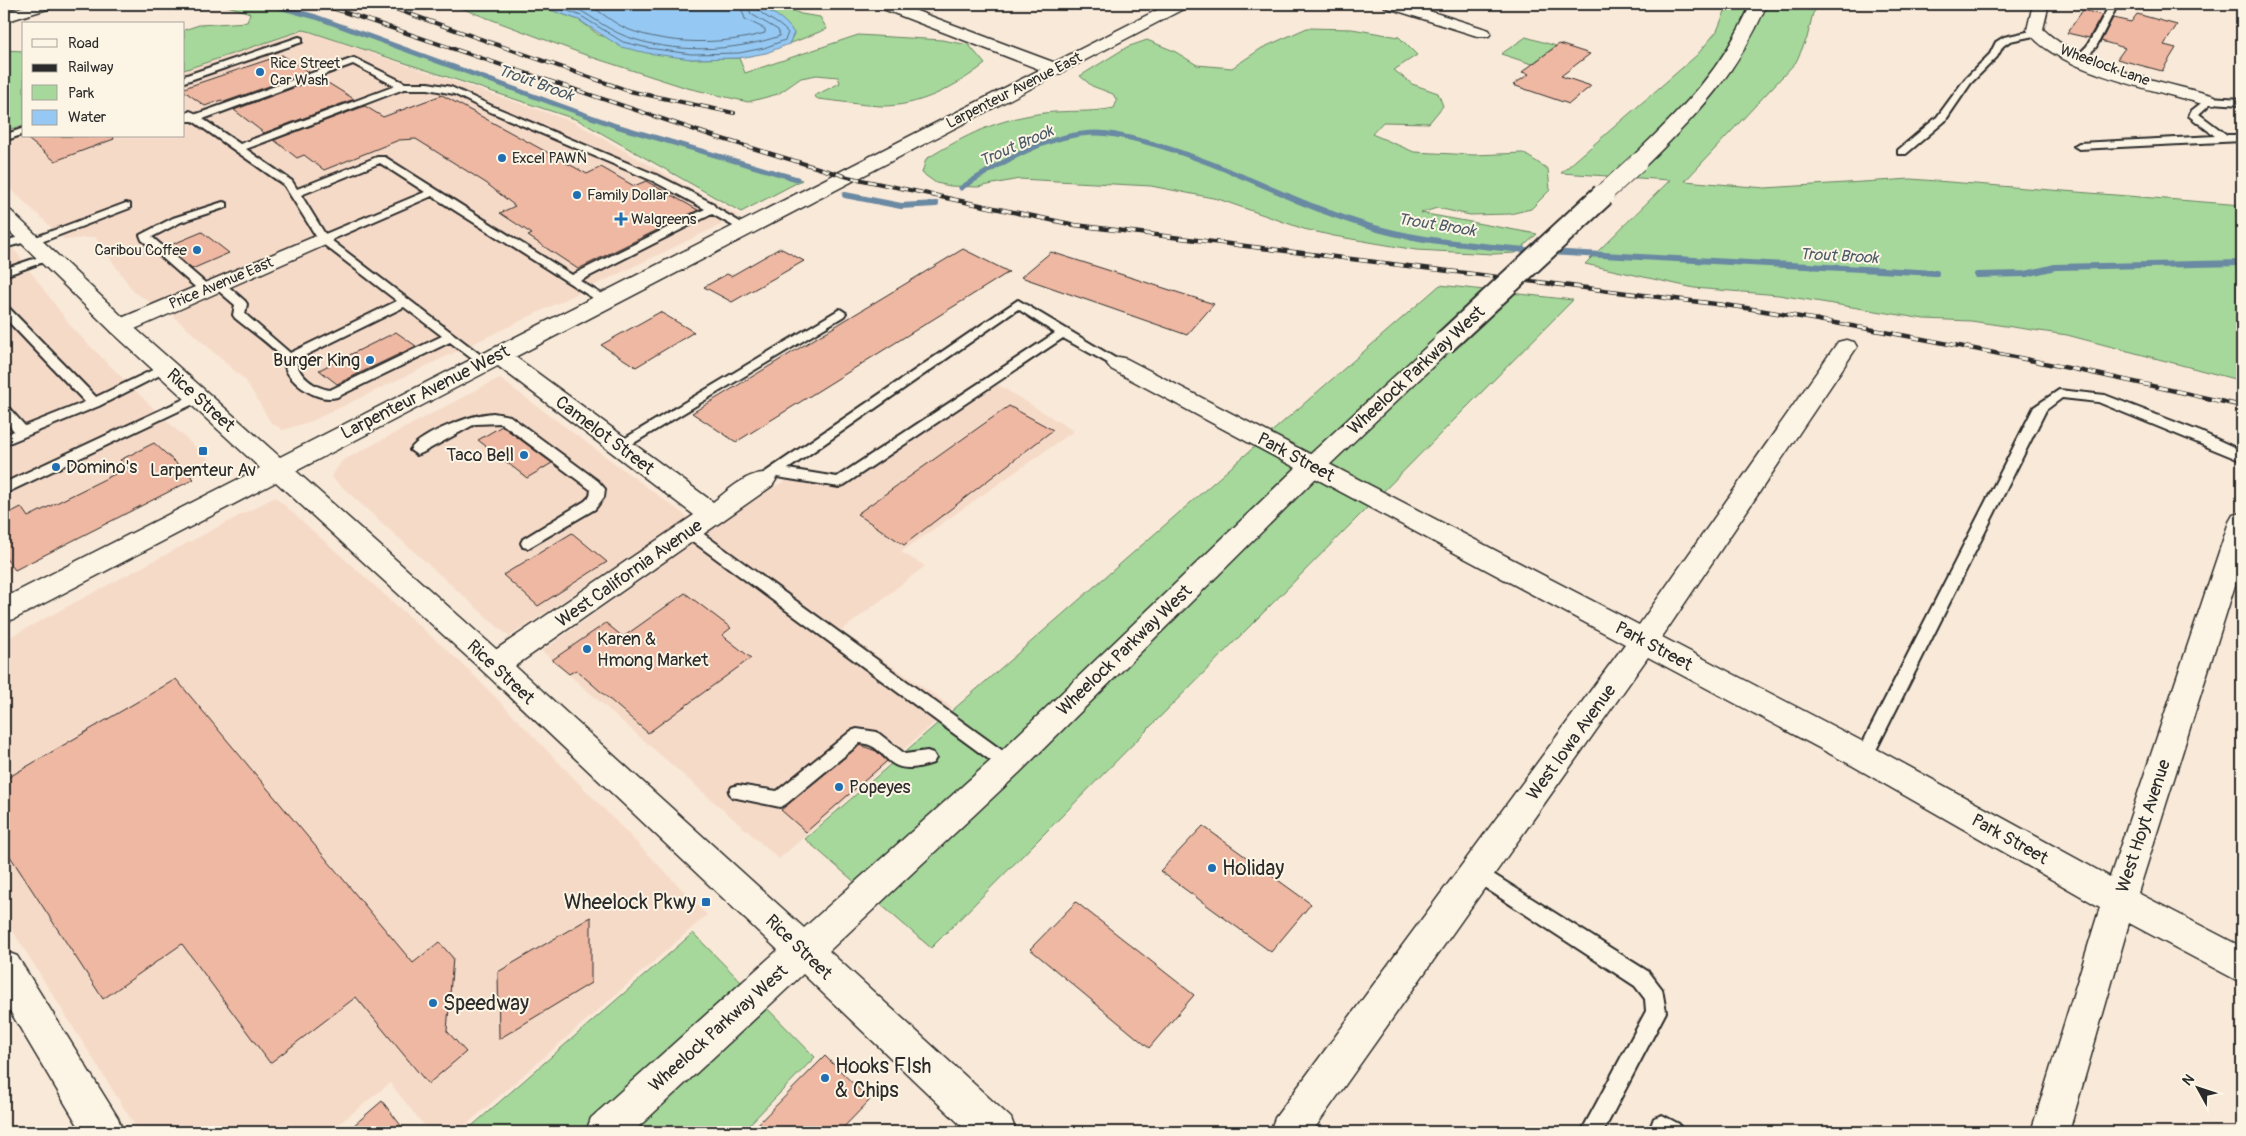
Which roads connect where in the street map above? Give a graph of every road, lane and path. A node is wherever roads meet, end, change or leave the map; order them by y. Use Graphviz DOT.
graph roads {
  1 [pos="48,4"];
  2 [pos="884,4"];
  3 [pos="1148,4"];
  4 [pos="1391,4"];
  5 [pos="1757,4"];
  6 [pos="2041,4"];
  7 [pos="1175,7"];
  8 [pos="2110,10"];
  9 [pos="4,17"];
  10 [pos="1483,33"];
  11 [pos="2036,33"];
  12 [pos="299,40"];
  13 [pos="2080,58"];
  14 [pos="1055,69"];
  15 [pos="185,79"];
  16 [pos="403,86"];
  17 [pos="2209,100"];
  18 [pos="2242,102"];
  19 [pos="190,118"];
  20 [pos="22,132"];
  21 [pos="4,138"];
  22 [pos="2225,138"];
  23 [pos="2242,138"];
  24 [pos="2079,146"];
  25 [pos="239,148"];
  26 [pos="1902,152"];
  27 [pos="848,177"];
  28 [pos="433,192"];
  29 [pos="295,194"];
  30 [pos="223,205"];
  31 [pos="126,206"];
  32 [pos="712,210"];
  33 [pos="4,214"];
  34 [pos="746,229"];
  35 [pos="323,239"];
  36 [pos="30,240"];
  37 [pos="4,245"];
  38 [pos="48,257"];
  39 [pos="4,273"];
  40 [pos="572,280"];
  41 [pos="212,287"];
  42 [pos="604,301"];
  43 [pos="406,302"];
  44 [pos="4,310"];
  45 [pos="840,313"];
  46 [pos="120,327"];
  47 [pos="1063,333"];
  48 [pos="450,337"];
  49 [pos="1846,347"];
  50 [pos="289,358"];
  51 [pos="491,359"];
  52 [pos="1119,364"];
  53 [pos="166,369"];
  54 [pos="197,397"];
  55 [pos="94,403"];
  56 [pos="4,411"];
  57 [pos="23,432"];
  58 [pos="4,441"];
  59 [pos="619,446"];
  60 [pos="417,450"];
  61 [pos="2242,456"];
  62 [pos="1313,466"];
  63 [pos="276,470"];
  64 [pos="769,476"];
  65 [pos="4,489"];
  66 [pos="712,515"];
  67 [pos="2242,522"];
  68 [pos="689,531"];
  69 [pos="528,543"];
  70 [pos="4,611"];
  71 [pos="1644,640"];
  72 [pos="495,665"];
  73 [pos="1864,757"];
  74 [pos="927,758"];
  75 [pos="1008,764"];
  76 [pos="738,792"];
  77 [pos="1477,872"];
  78 [pos="2119,900"];
  79 [pos="804,951"];
  80 [pos="2242,966"];
  81 [pos="4,968"];
  82 [pos="104,1132"];
  83 [pos="604,1132"];
  84 [pos="997,1132"];
  85 [pos="1289,1132"];
  86 [pos="1592,1132"];
  87 [pos="2050,1132"];
  1 -- 9 [label="street"];
  2 -- 14 [label="street"];
  3 -- 7 [label="lane"];
  4 -- 10 [label="street"];
  5 -- 62 [label="street, Wheelock Parkway West, bridge"];
  6 -- 11 [label="street"];
  7 -- 14 [label="street, Larpenteur Avenue East"];
  8 -- 13 [label="lane"];
  11 -- 13 [label="street, Wheelock Lane"];
  11 -- 26 [label="lane"];
  12 -- 15 [label="lane"];
  13 -- 17 [label="street, Wheelock Lane"];
  14 -- 27 [label="street, Larpenteur Avenue East"];
  16 -- 19 [label="lane"];
  16 -- 25 [label="lane"];
  16 -- 32 [label="lane"];
  17 -- 18 [label="lane"];
  17 -- 22 [label="lane"];
  19 -- 25 [label="lane"];
  20 -- 21 [label="lane"];
  22 -- 23 [label="lane"];
  22 -- 24 [label="lane"];
  25 -- 29 [label="lane"];
  27 -- 34 [label="street, Larpenteur Avenue West"];
  28 -- 29 [label="lane"];
  28 -- 35 [label="lane"];
  28 -- 40 [label="lane"];
  29 -- 35 [label="lane"];
  30 -- 41 [label="lane"];
  31 -- 36 [label="lane"];
  32 -- 34 [label="lane"];
  32 -- 40 [label="lane"];
  33 -- 36 [label="street, Rice Street"];
  34 -- 42 [label="street, Larpenteur Avenue West"];
  35 -- 41 [label="street, Price Avenue East"];
  35 -- 43 [label="lane"];
  36 -- 37 [label="lane"];
  36 -- 38 [label="street, Rice Street"];
  38 -- 39 [label="lane"];
  38 -- 46 [label="street, Rice Street"];
  40 -- 42 [label="lane"];
  41 -- 46 [label="street, Price Avenue East"];
  41 -- 50 [label="lane"];
  42 -- 51 [label="street, Larpenteur Avenue West"];
  43 -- 48 [label="lane"];
  43 -- 50 [label="lane"];
  44 -- 55 [label="lane"];
  45 -- 59 [label="lane"];
  46 -- 53 [label="street, Rice Street"];
  47 -- 52 [label="lane, Park Street"];
  47 -- 64 [label="lane"];
  47 -- 64 [label="lane, Park Street"];
  48 -- 50 [label="lane"];
  48 -- 51 [label="lane"];
  49 -- 71 [label="street, West Iowa Avenue"];
  51 -- 59 [label="street, Camelot Street"];
  51 -- 63 [label="street, Larpenteur Avenue West"];
  52 -- 62 [label="street, Park Street"];
  53 -- 54 [label="street, Rice Street"];
  53 -- 55 [label="lane"];
  54 -- 63 [label="street, Rice Street"];
  54 -- 65 [label="lane"];
  55 -- 57 [label="lane"];
  56 -- 57 [label="lane"];
  57 -- 58 [label="lane"];
  59 -- 66 [label="street, Camelot Street"];
  60 -- 69 [label="lane"];
  61 -- 73 [label="lane"];
  62 -- 71 [label="street, Park Street"];
  62 -- 75 [label="street, Wheelock Parkway West"];
  63 -- 70 [label="street, Larpenteur Avenue West"];
  63 -- 72 [label="street, Rice Street"];
  64 -- 66 [label="street, West California Avenue"];
  66 -- 68 [label="street, West California Avenue"];
  67 -- 78 [label="street, West Hoyt Avenue"];
  68 -- 72 [label="street, West California Avenue"];
  68 -- 75 [label="lane"];
  71 -- 73 [label="street, Park Street"];
  71 -- 77 [label="street, West Iowa Avenue"];
  72 -- 79 [label="street, Rice Street"];
  73 -- 78 [label="street, Park Street"];
  74 -- 76 [label="lane"];
  75 -- 79 [label="street, Wheelock Parkway West"];
  77 -- 85 [label="street, West Iowa Avenue"];
  77 -- 86 [label="lane"];
  78 -- 80 [label="street, Park Street"];
  78 -- 87 [label="street, West Hoyt Avenue"];
  79 -- 83 [label="street, Wheelock Parkway West"];
  79 -- 84 [label="street, Rice Street"];
  81 -- 82 [label="street"];
}
